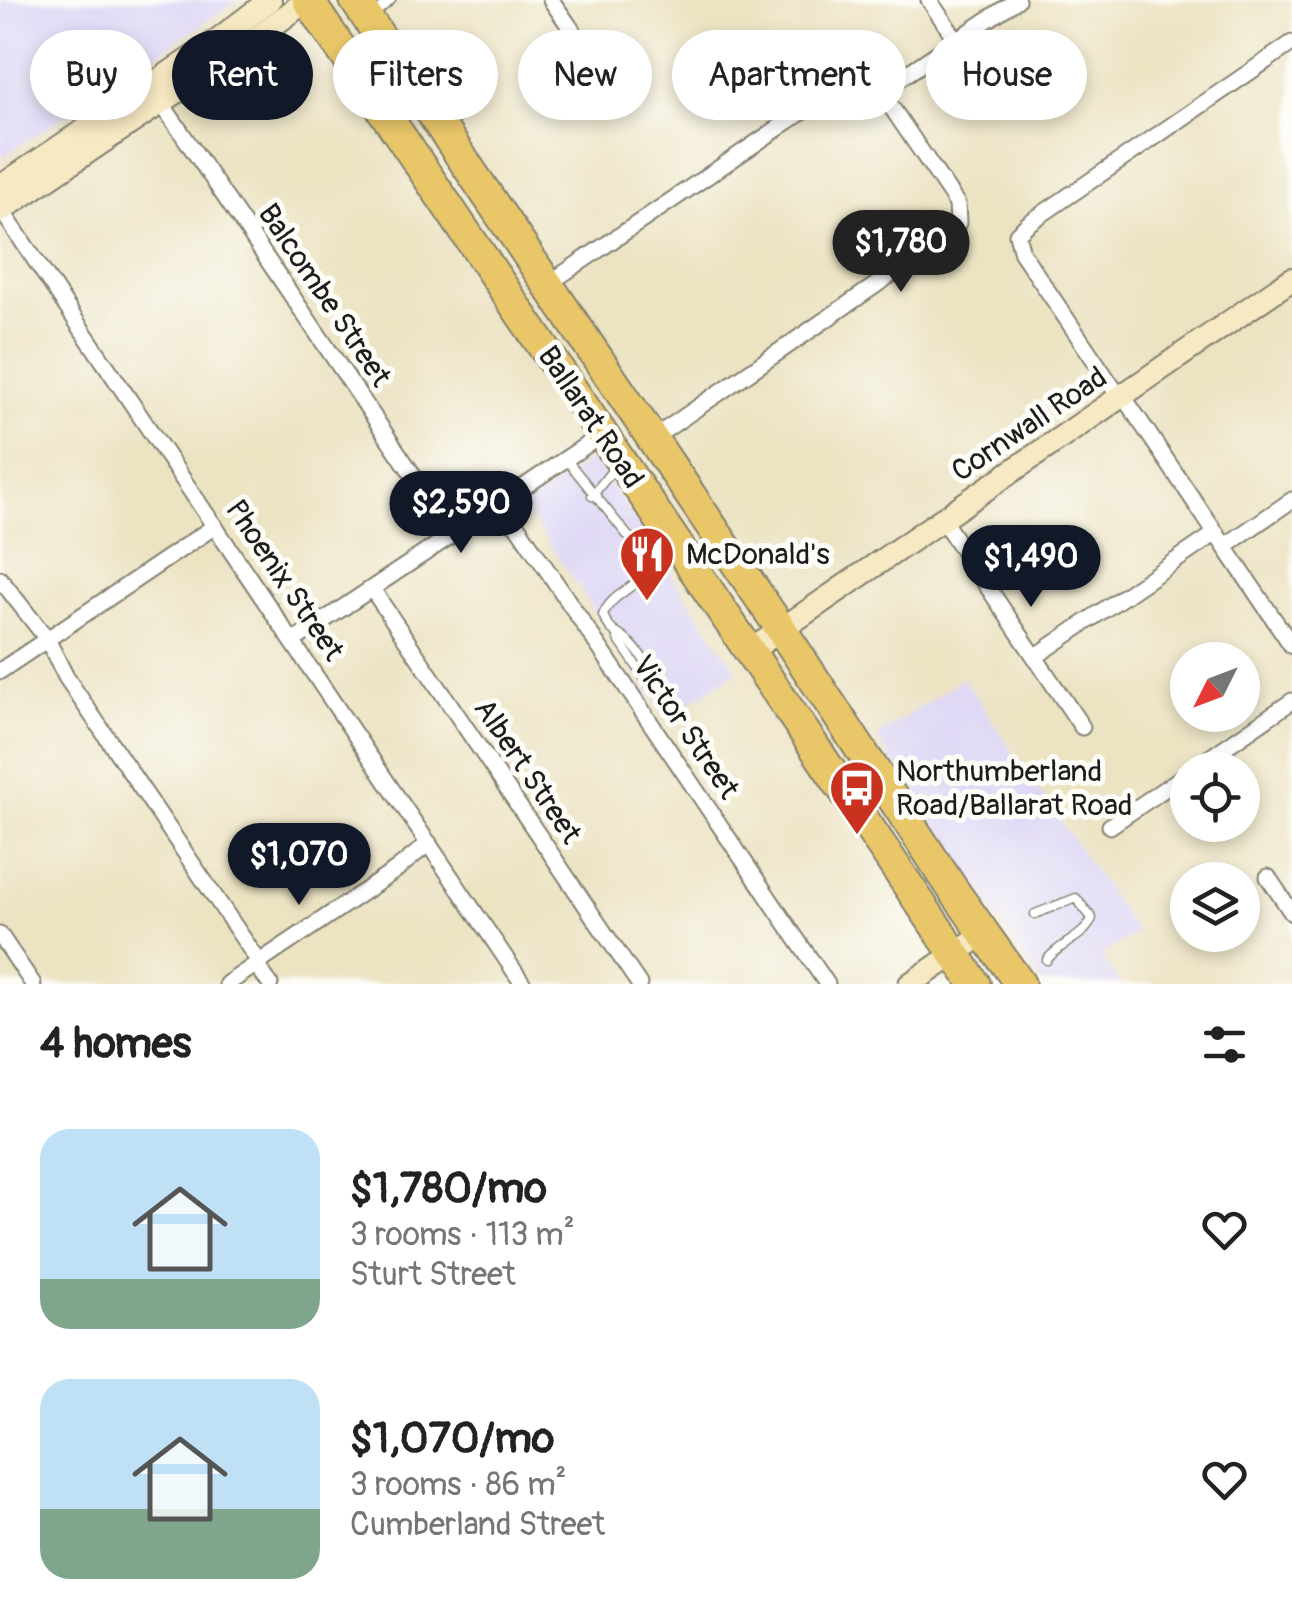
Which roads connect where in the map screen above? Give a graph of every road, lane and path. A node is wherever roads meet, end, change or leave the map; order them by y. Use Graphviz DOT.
graph roads {
  1 [pos="270,0"];
  2 [pos="308,0"];
  3 [pos="551,0"];
  4 [pos="929,0"];
  5 [pos="1017,0"];
  6 [pos="371,6"];
  7 [pos="572,30"];
  8 [pos="949,30"];
  9 [pos="973,30"];
  10 [pos="1292,42"];
  11 [pos="155,94"];
  12 [pos="789,120"];
  13 [pos="901,120"];
  14 [pos="0,204"];
  15 [pos="1292,279"];
  16 [pos="548,284"];
  17 [pos="1122,397"];
  18 [pos="652,439"];
  19 [pos="611,447"];
  20 [pos="566,459"];
  21 [pos="592,496"];
  22 [pos="1292,500"];
  23 [pos="493,508"];
  24 [pos="942,519"];
  25 [pos="214,526"];
  26 [pos="453,534"];
  27 [pos="1221,540"];
  28 [pos="676,543"];
  29 [pos="0,578"];
  30 [pos="372,589"];
  31 [pos="781,629"];
  32 [pos="294,641"];
  33 [pos="42,642"];
  34 [pos="1292,646"];
  35 [pos="750,650"];
  36 [pos="1035,657"];
  37 [pos="0,670"];
  38 [pos="660,694"];
  39 [pos="1292,701"];
  40 [pos="1082,727"];
  41 [pos="1219,752"];
  42 [pos="1170,786"];
  43 [pos="1110,826"];
  44 [pos="431,847"];
  45 [pos="1268,878"];
  46 [pos="1292,913"];
  47 [pos="1035,914"];
  48 [pos="985,932"];
  49 [pos="0,935"];
  50 [pos="954,954"];
  51 [pos="1048,960"];
  52 [pos="258,963"];
  53 [pos="33,984"];
  54 [pos="227,984"];
  55 [pos="270,984"];
  56 [pos="523,984"];
  57 [pos="639,984"];
  58 [pos="827,984"];
  59 [pos="910,984"];
  60 [pos="975,984"];
  61 [pos="1020,984"];
  1 -- 11 [label="street"];
  2 -- 11 [label="street"];
  2 -- 19 [label="highway, Ballarat Road"];
  3 -- 7 [label="street"];
  4 -- 8 [label="street"];
  5 -- 9 [label="street"];
  6 -- 16 [label="highway, Ballarat Road"];
  10 -- 17 [label="street"];
  11 -- 14 [label="street"];
  11 -- 26 [label="street, Balcombe Street"];
  12 -- 16 [label="street"];
  13 -- 18 [label="street"];
  14 -- 25 [label="street, Phoenix Street"];
  15 -- 17 [label="street, Cornwall Road"];
  16 -- 18 [label="highway, Ballarat Road"];
  17 -- 24 [label="street, Cornwall Road"];
  17 -- 27 [label="street"];
  18 -- 31 [label="highway, Ballarat Road"];
  19 -- 20 [label="street"];
  19 -- 21 [label="lane"];
  19 -- 28 [label="highway, Ballarat Road"];
  20 -- 21 [label="lane"];
  20 -- 23 [label="street"];
  21 -- 28 [label="lane"];
  22 -- 27 [label="street"];
  23 -- 26 [label="street"];
  23 -- 58 [label="street, Victor Street"];
  24 -- 31 [label="street, Cornwall Road"];
  24 -- 36 [label="street"];
  25 -- 32 [label="street, Phoenix Street"];
  25 -- 33 [label="street"];
  26 -- 30 [label="street"];
  27 -- 34 [label="street"];
  27 -- 36 [label="street"];
  28 -- 35 [label="highway, Ballarat Road"];
  28 -- 38 [label="lane"];
  29 -- 33 [label="street"];
  30 -- 32 [label="street"];
  30 -- 57 [label="street, Albert Street"];
  31 -- 35 [label="street, Cornwall Road"];
  31 -- 48 [label="highway, Ballarat Road"];
  32 -- 44 [label="street, Phoenix Street"];
  33 -- 37 [label="street"];
  33 -- 52 [label="street"];
  35 -- 50 [label="highway, Ballarat Road"];
  36 -- 40 [label="street"];
  39 -- 41 [label="street"];
  42 -- 43 [label="street"];
  44 -- 52 [label="street"];
  44 -- 56 [label="street, Phoenix Street"];
  45 -- 46 [label="street"];
  47 -- 51 [label="lane"];
  48 -- 50 [label="street"];
  48 -- 61 [label="highway, Ballarat Road"];
  49 -- 53 [label="street"];
  50 -- 59 [label="street"];
  50 -- 60 [label="highway, Ballarat Road"];
  52 -- 54 [label="street"];
  52 -- 55 [label="street"];
}
